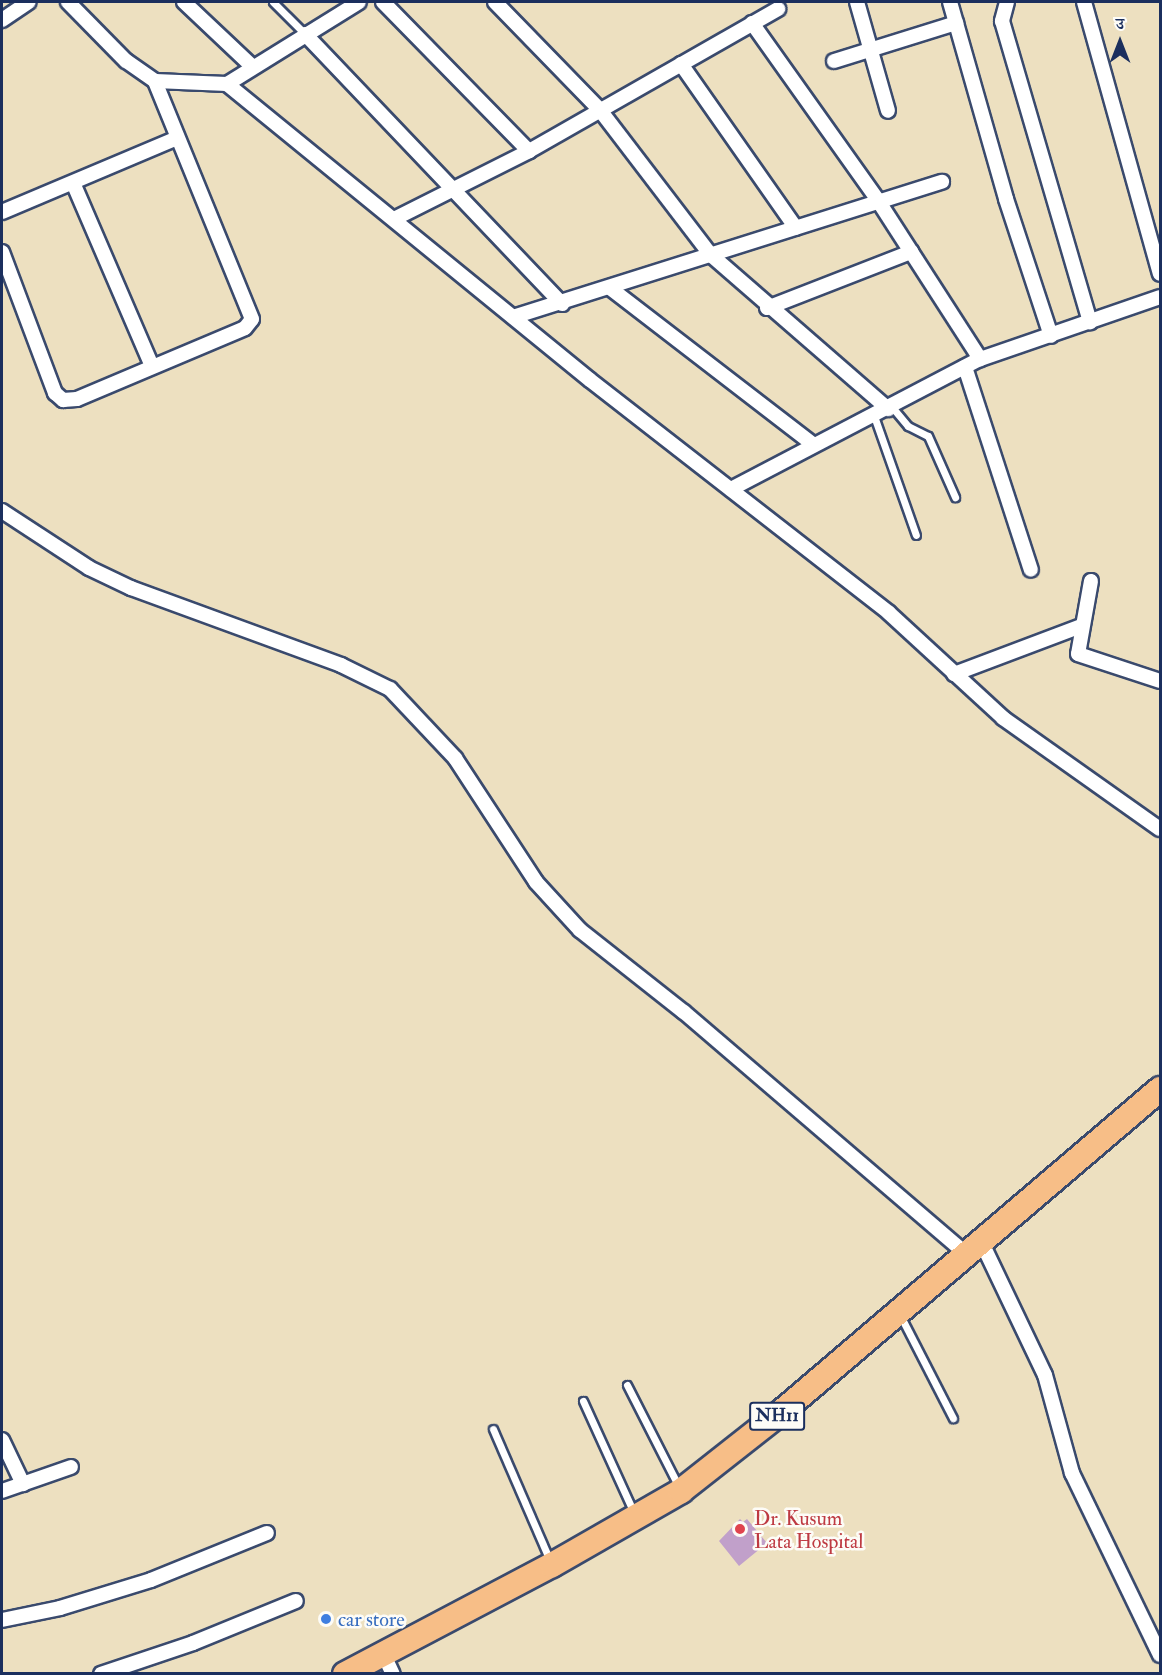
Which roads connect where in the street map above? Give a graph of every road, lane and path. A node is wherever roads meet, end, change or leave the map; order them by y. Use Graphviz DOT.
graph roads {
  1 [pos="29,2"];
  2 [pos="68,2"];
  3 [pos="184,2"];
  4 [pos="273,2"];
  5 [pos="359,2"];
  6 [pos="383,2"];
  7 [pos="495,2"];
  8 [pos="857,2"];
  9 [pos="950,2"];
  10 [pos="1007,2"];
  11 [pos="1084,2"];
  12 [pos="778,9"];
  13 [pos="2,20"];
  14 [pos="752,23"];
  15 [pos="956,23"];
  16 [pos="305,34"];
  17 [pos="870,50"];
  18 [pos="834,61"];
  19 [pos="681,64"];
  20 [pos="252,66"];
  21 [pos="155,81"];
  22 [pos="227,84"];
  23 [pos="600,110"];
  24 [pos="888,111"];
  25 [pos="177,138"];
  26 [pos="529,151"];
  27 [pos="942,182"];
  28 [pos="74,185"];
  29 [pos="454,188"];
  30 [pos="879,202"];
  31 [pos="2,212"];
  32 [pos="394,219"];
  33 [pos="796,228"];
  34 [pos="2,252"];
  35 [pos="911,252"];
  36 [pos="711,255"];
  37 [pos="1161,274"];
  38 [pos="610,288"];
  39 [pos="1161,297"];
  40 [pos="562,304"];
  41 [pos="767,308"];
  42 [pos="513,317"];
  43 [pos="1090,322"];
  44 [pos="1051,336"];
  45 [pos="980,359"];
  46 [pos="152,366"];
  47 [pos="965,368"];
  48 [pos="890,408"];
  49 [pos="874,416"];
  50 [pos="814,445"];
  51 [pos="731,489"];
  52 [pos="955,497"];
  53 [pos="2,512"];
  54 [pos="916,535"];
  55 [pos="1030,570"];
  56 [pos="1091,581"];
  57 [pos="1081,626"];
  58 [pos="954,674"];
  59 [pos="1161,681"];
  60 [pos="1161,829"];
  61 [pos="1161,1089"];
  62 [pos="973,1247"];
  63 [pos="898,1313"];
  64 [pos="627,1384"];
  65 [pos="583,1401"];
  66 [pos="953,1418"];
  67 [pos="493,1429"];
  68 [pos="2,1440"];
  69 [pos="71,1467"];
  70 [pos="23,1484"];
  71 [pos="2,1491"];
  72 [pos="681,1491"];
  73 [pos="637,1519"];
  74 [pos="267,1533"];
  75 [pos="552,1565"];
  76 [pos="296,1601"];
  77 [pos="2,1620"];
  78 [pos="1157,1640"];
  79 [pos="1161,1655"];
  80 [pos="388,1663"];
  81 [pos="101,1674"];
  82 [pos="345,1674"];
  1 -- 13 [label="street"];
  2 -- 21 [label="street"];
  3 -- 20 [label="street"];
  4 -- 16 [label="lane"];
  5 -- 16 [label="street"];
  6 -- 26 [label="street"];
  7 -- 23 [label="street"];
  8 -- 17 [label="street"];
  9 -- 15 [label="street"];
  10 -- 43 [label="street"];
  11 -- 37 [label="street"];
  12 -- 14 [label="street"];
  14 -- 19 [label="street"];
  14 -- 30 [label="street"];
  15 -- 17 [label="street"];
  15 -- 44 [label="street"];
  16 -- 20 [label="street"];
  16 -- 29 [label="street"];
  17 -- 18 [label="street"];
  17 -- 24 [label="street"];
  19 -- 23 [label="street"];
  19 -- 33 [label="street"];
  20 -- 22 [label="street"];
  21 -- 22 [label="street"];
  21 -- 25 [label="street"];
  22 -- 32 [label="street"];
  23 -- 26 [label="street"];
  23 -- 36 [label="street"];
  25 -- 28 [label="street"];
  25 -- 46 [label="street"];
  26 -- 29 [label="street"];
  27 -- 30 [label="street"];
  28 -- 31 [label="street"];
  28 -- 46 [label="street"];
  29 -- 32 [label="street"];
  29 -- 40 [label="street"];
  30 -- 33 [label="street"];
  30 -- 35 [label="street"];
  32 -- 42 [label="street"];
  33 -- 36 [label="street"];
  34 -- 46 [label="street"];
  35 -- 41 [label="street"];
  35 -- 45 [label="street"];
  36 -- 38 [label="street"];
  36 -- 41 [label="street"];
  38 -- 40 [label="street"];
  38 -- 50 [label="street"];
  39 -- 43 [label="street"];
  40 -- 42 [label="street"];
  41 -- 48 [label="street"];
  42 -- 51 [label="street"];
  43 -- 44 [label="street"];
  44 -- 45 [label="street"];
  45 -- 47 [label="street"];
  47 -- 48 [label="street"];
  47 -- 55 [label="street"];
  48 -- 49 [label="street"];
  48 -- 52 [label="lane"];
  49 -- 50 [label="street"];
  49 -- 54 [label="lane"];
  50 -- 51 [label="street"];
  51 -- 58 [label="street"];
  53 -- 62 [label="street"];
  56 -- 57 [label="street"];
  57 -- 58 [label="street"];
  57 -- 59 [label="street"];
  58 -- 60 [label="street"];
  61 -- 62 [label="highway, NH11"];
  62 -- 63 [label="highway, NH11"];
  62 -- 78 [label="street"];
  63 -- 66 [label="lane"];
  63 -- 72 [label="highway, NH11"];
  64 -- 72 [label="lane"];
  65 -- 73 [label="lane"];
  67 -- 75 [label="lane"];
  68 -- 70 [label="street"];
  69 -- 70 [label="street"];
  70 -- 71 [label="street"];
  72 -- 73 [label="highway, NH11"];
  73 -- 75 [label="highway, NH11"];
  74 -- 77 [label="street"];
  75 -- 80 [label="highway, NH11"];
  76 -- 81 [label="street"];
  78 -- 79 [label="street"];
  80 -- 82 [label="highway, NH11"];
}
